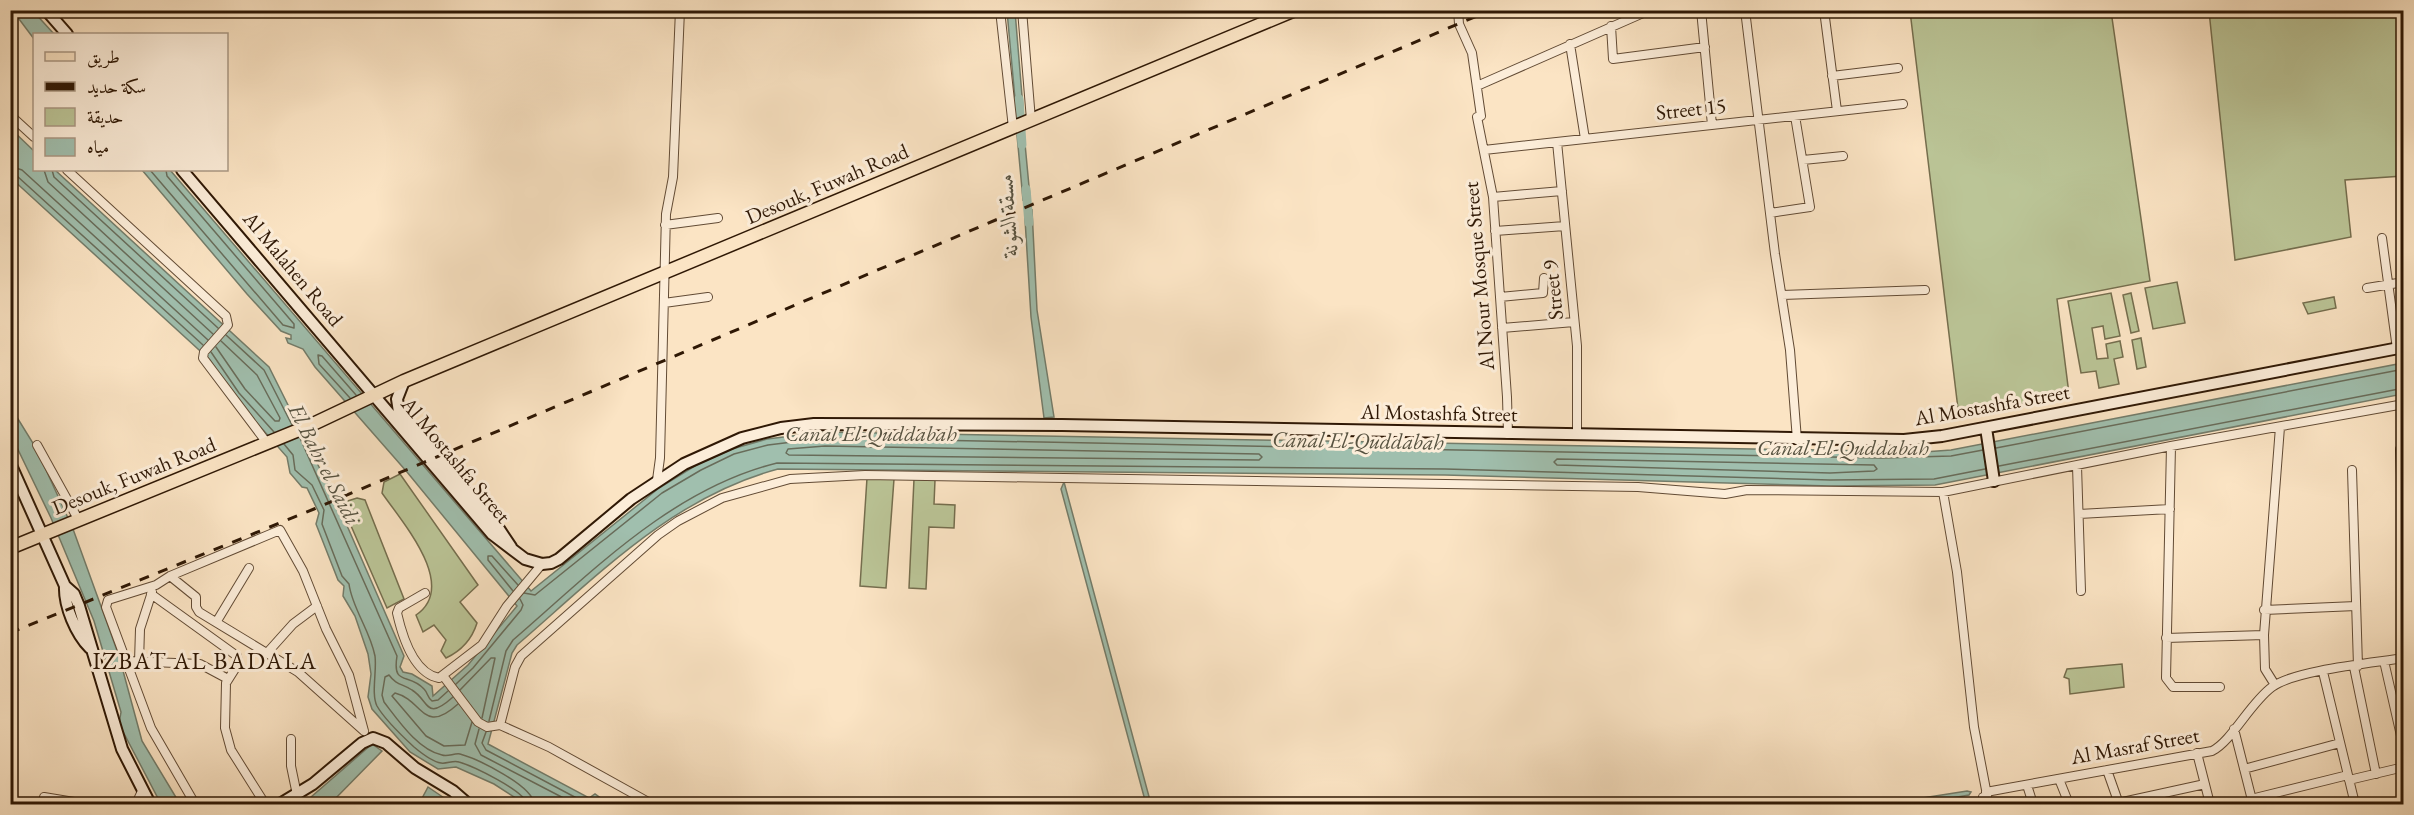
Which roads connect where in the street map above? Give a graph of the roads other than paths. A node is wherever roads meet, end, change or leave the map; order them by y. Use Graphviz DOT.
graph roads {
  1 [pos="46,10"];
  2 [pos="680,10"];
  3 [pos="1000,10"];
  4 [pos="1022,10"];
  5 [pos="1295,10"];
  6 [pos="1458,10"];
  7 [pos="1650,10"];
  8 [pos="1701,10"];
  9 [pos="1745,10"];
  10 [pos="1824,10"];
  11 [pos="1611,26"];
  12 [pos="66,33"];
  13 [pos="1570,44"];
  14 [pos="1705,47"];
  15 [pos="1898,68"];
  16 [pos="1832,76"];
  17 [pos="1477,86"];
  18 [pos="1903,104"];
  19 [pos="1837,111"];
  20 [pos="10,115"];
  21 [pos="1796,116"];
  22 [pos="1031,120"];
  23 [pos="1759,120"];
  24 [pos="1712,125"];
  25 [pos="1013,128"];
  26 [pos="33,136"];
  27 [pos="1585,139"];
  28 [pos="1557,142"];
  29 [pos="1484,150"];
  30 [pos="1843,156"];
  31 [pos="1803,160"];
  32 [pos="68,171"];
  33 [pos="183,171"];
  34 [pos="1562,191"];
  35 [pos="1493,197"];
  36 [pos="1770,213"];
  37 [pos="718,218"];
  38 [pos="665,225"];
  39 [pos="1565,226"];
  40 [pos="1496,231"];
  41 [pos="2382,238"];
  42 [pos="663,273"];
  43 [pos="1544,278"];
  44 [pos="2403,282"];
  45 [pos="2390,284"];
  46 [pos="2367,288"];
  47 [pos="1925,290"];
  48 [pos="1782,295"];
  49 [pos="708,297"];
  50 [pos="1500,297"];
  51 [pos="664,303"];
  52 [pos="1574,322"];
  53 [pos="1502,328"];
  54 [pos="2400,348"];
  55 [pos="404,381"];
  56 [pos="374,394"];
  57 [pos="2403,404"];
  58 [pos="406,425"];
  59 [pos="2280,427"];
  60 [pos="1986,432"];
  61 [pos="1508,434"];
  62 [pos="1576,435"];
  63 [pos="1797,440"];
  64 [pos="270,442"];
  65 [pos="37,444"];
  66 [pos="2171,446"];
  67 [pos="2402,449"];
  68 [pos="10,463"];
  69 [pos="2077,465"];
  70 [pos="2352,470"];
  71 [pos="1994,478"];
  72 [pos="657,480"];
  73 [pos="2402,488"];
  74 [pos="1943,492"];
  75 [pos="2170,509"];
  76 [pos="2079,514"];
  77 [pos="78,519"];
  78 [pos="2403,520"];
  79 [pos="48,531"];
  80 [pos="10,548"];
  81 [pos="2403,557"];
  82 [pos="542,564"];
  83 [pos="249,568"];
  84 [pos="170,576"];
  85 [pos="156,585"];
  86 [pos="2081,591"];
  87 [pos="424,592"];
  88 [pos="151,594"];
  89 [pos="317,606"];
  90 [pos="2356,606"];
  91 [pos="2264,610"];
  92 [pos="217,621"];
  93 [pos="2264,635"];
  94 [pos="2166,638"];
  95 [pos="267,654"];
  96 [pos="2403,658"];
  97 [pos="127,661"];
  98 [pos="2384,661"];
  99 [pos="139,662"];
  100 [pos="2356,666"];
  101 [pos="2323,672"];
  102 [pos="444,677"];
  103 [pos="228,679"];
  104 [pos="2275,685"];
  105 [pos="2220,687"];
  106 [pos="500,725"];
  107 [pos="2234,729"];
  108 [pos="364,730"];
  109 [pos="373,738"];
  110 [pos="291,739"];
  111 [pos="2340,743"];
  112 [pos="2403,748"];
  113 [pos="2197,753"];
  114 [pos="2403,767"];
  115 [pos="2244,769"];
  116 [pos="2107,770"];
  117 [pos="2376,774"];
  118 [pos="2349,778"];
  119 [pos="2059,779"];
  120 [pos="2027,784"];
  121 [pos="2205,784"];
  122 [pos="142,791"];
  123 [pos="297,795"];
  124 [pos="44,797"];
  125 [pos="1986,797"];
  126 [pos="459,799"];
  127 [pos="2252,802"];
  128 [pos="86,804"];
  129 [pos="136,804"];
  130 [pos="150,804"];
  131 [pos="195,804"];
  132 [pos="265,804"];
  133 [pos="280,804"];
  134 [pos="652,804"];
  135 [pos="2033,804"];
  136 [pos="2068,804"];
  137 [pos="2119,804"];
  138 [pos="2210,804"];
  139 [pos="2355,804"];
  1 -- 12 [label="main road"];
  2 -- 38 [label="street"];
  3 -- 25 [label="street"];
  4 -- 22 [label="street"];
  5 -- 22 [label="main road, Desouk, Fuwah Road"];
  6 -- 17 [label="street, Al Nour Mosque Street"];
  7 -- 11 [label="street"];
  8 -- 14 [label="street"];
  9 -- 23 [label="street"];
  10 -- 16 [label="street"];
  11 -- 13 [label="street"];
  11 -- 14 [label="street"];
  13 -- 17 [label="street"];
  13 -- 27 [label="street"];
  14 -- 24 [label="street"];
  15 -- 16 [label="street"];
  16 -- 19 [label="street"];
  17 -- 29 [label="street, Al Nour Mosque Street"];
  18 -- 19 [label="street, Street 15"];
  19 -- 21 [label="street, Street 15"];
  20 -- 26 [label="street"];
  21 -- 23 [label="street, Street 15"];
  21 -- 31 [label="street"];
  22 -- 25 [label="main road, Desouk, Fuwah Road"];
  23 -- 24 [label="street, Street 15"];
  23 -- 36 [label="street"];
  24 -- 27 [label="street, Street 15"];
  25 -- 42 [label="main road, Desouk, Fuwah Road"];
  27 -- 28 [label="street, Street 15"];
  28 -- 29 [label="street, Street 15"];
  28 -- 34 [label="street, Street 9"];
  29 -- 35 [label="street, Al Nour Mosque Street"];
  30 -- 31 [label="street"];
  31 -- 36 [label="street"];
  32 -- 64 [label="street"];
  33 -- 56 [label="main road, Al Malahen Road"];
  34 -- 35 [label="street"];
  34 -- 39 [label="street, Street 9"];
  35 -- 40 [label="street, Al Nour Mosque Street"];
  36 -- 48 [label="street"];
  37 -- 38 [label="street"];
  38 -- 42 [label="street"];
  39 -- 40 [label="street"];
  39 -- 52 [label="street, Street 9"];
  40 -- 50 [label="street, Al Nour Mosque Street"];
  41 -- 45 [label="street"];
  42 -- 51 [label="street"];
  42 -- 55 [label="main road, Desouk, Fuwah Road"];
  43 -- 50 [label="street"];
  44 -- 45 [label="street"];
  45 -- 46 [label="street"];
  45 -- 54 [label="street"];
  47 -- 48 [label="street"];
  48 -- 63 [label="street"];
  49 -- 51 [label="street"];
  50 -- 53 [label="street, Al Nour Mosque Street"];
  51 -- 72 [label="street"];
  52 -- 53 [label="street"];
  52 -- 62 [label="street, Street 9"];
  53 -- 61 [label="street, Al Nour Mosque Street"];
  54 -- 60 [label="main road, Al Mostashfa Street"];
  55 -- 56 [label="main road, Desouk, Fuwah Road"];
  55 -- 58 [label="main road, Al Mostashfa Street"];
  56 -- 58 [label="main road, Al Mostashfa Street"];
  56 -- 64 [label="main road, Desouk, Fuwah Road"];
  57 -- 59 [label="street"];
  58 -- 82 [label="main road, Al Mostashfa Street"];
  59 -- 66 [label="street"];
  59 -- 91 [label="street"];
  60 -- 63 [label="main road, Al Mostashfa Street"];
  60 -- 71 [label="main road"];
  61 -- 62 [label="main road, Al Mostashfa Street"];
  61 -- 72 [label="main road, Al Mostashfa Street"];
  62 -- 63 [label="main road, Al Mostashfa Street"];
  64 -- 77 [label="main road, Desouk, Fuwah Road"];
  65 -- 77 [label="street"];
  66 -- 69 [label="street"];
  66 -- 75 [label="street"];
  67 -- 73 [label="street"];
  68 -- 79 [label="main road"];
  69 -- 71 [label="street"];
  69 -- 76 [label="street"];
  70 -- 90 [label="street"];
  71 -- 74 [label="street"];
  72 -- 82 [label="main road, Al Mostashfa Street"];
  73 -- 78 [label="street"];
  74 -- 106 [label="street"];
  74 -- 125 [label="street"];
  75 -- 76 [label="street"];
  75 -- 94 [label="street"];
  76 -- 86 [label="street"];
  77 -- 79 [label="main road, Desouk, Fuwah Road"];
  78 -- 81 [label="street"];
  79 -- 80 [label="main road, Desouk, Fuwah Road"];
  79 -- 122 [label="main road"];
  82 -- 102 [label="street"];
  83 -- 92 [label="street"];
  84 -- 85 [label="street"];
  84 -- 89 [label="street"];
  84 -- 92 [label="street"];
  85 -- 88 [label="street"];
  85 -- 97 [label="street"];
  87 -- 102 [label="street"];
  88 -- 99 [label="street"];
  88 -- 103 [label="street"];
  89 -- 95 [label="street"];
  89 -- 108 [label="street"];
  90 -- 91 [label="street"];
  90 -- 100 [label="street"];
  91 -- 93 [label="street"];
  92 -- 95 [label="street"];
  93 -- 94 [label="street"];
  93 -- 104 [label="street"];
  94 -- 105 [label="street"];
  95 -- 108 [label="street"];
  96 -- 98 [label="street, Al Masraf Street"];
  97 -- 99 [label="street"];
  97 -- 131 [label="street"];
  98 -- 100 [label="street, Al Masraf Street"];
  98 -- 112 [label="street"];
  99 -- 103 [label="street"];
  100 -- 101 [label="street, Al Masraf Street"];
  100 -- 117 [label="street"];
  101 -- 104 [label="street, Al Masraf Street"];
  101 -- 111 [label="street"];
  102 -- 106 [label="street"];
  103 -- 132 [label="street"];
  104 -- 107 [label="street, Al Masraf Street"];
  106 -- 134 [label="street"];
  107 -- 113 [label="street, Al Masraf Street"];
  107 -- 115 [label="street"];
  108 -- 109 [label="street"];
  109 -- 123 [label="main road"];
  109 -- 126 [label="main road"];
  110 -- 123 [label="street"];
  111 -- 115 [label="street"];
  111 -- 118 [label="street"];
  113 -- 116 [label="street, Al Masraf Street"];
  113 -- 121 [label="street"];
  114 -- 117 [label="street"];
  115 -- 127 [label="street"];
  116 -- 119 [label="street, Al Masraf Street"];
  116 -- 137 [label="street"];
  117 -- 118 [label="street"];
  118 -- 127 [label="street"];
  118 -- 139 [label="street"];
  119 -- 120 [label="street, Al Masraf Street"];
  119 -- 136 [label="street"];
  120 -- 125 [label="street, Al Masraf Street"];
  120 -- 135 [label="street"];
  121 -- 137 [label="street"];
  121 -- 138 [label="street"];
  122 -- 129 [label="street"];
  122 -- 130 [label="main road"];
  123 -- 133 [label="main road"];
  124 -- 128 [label="street"];
}
